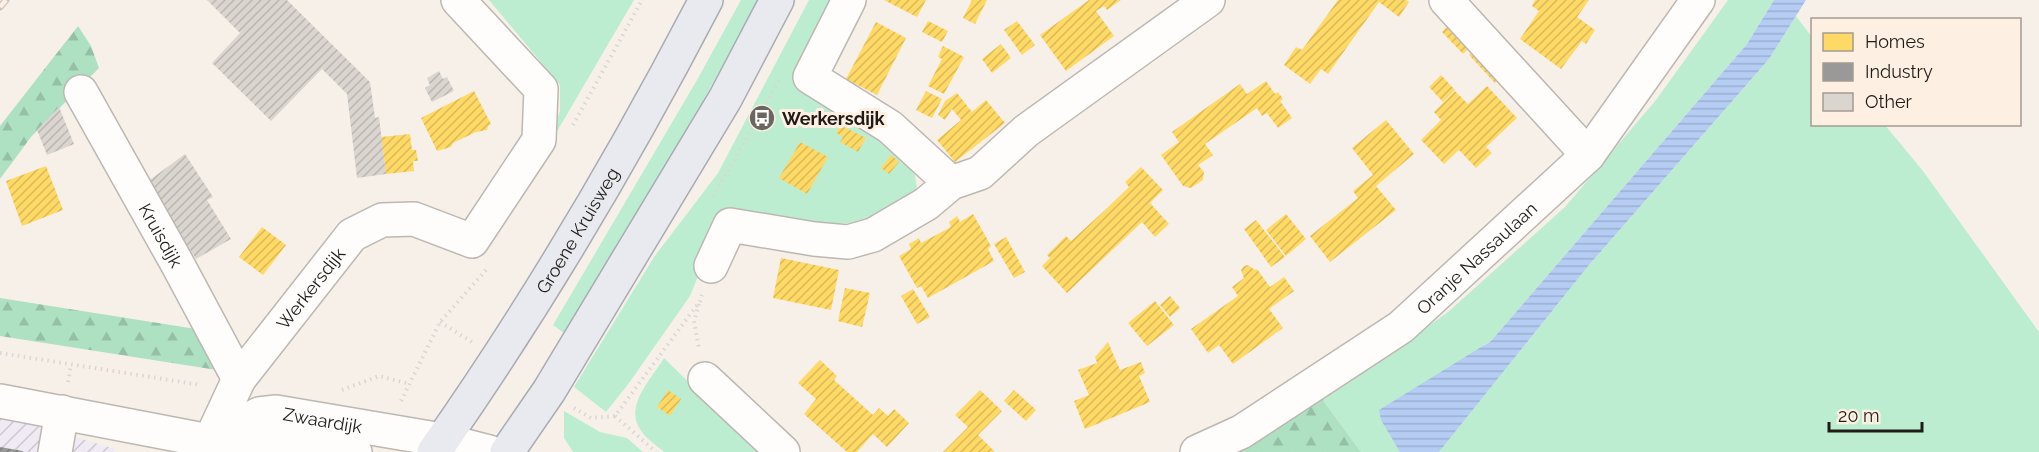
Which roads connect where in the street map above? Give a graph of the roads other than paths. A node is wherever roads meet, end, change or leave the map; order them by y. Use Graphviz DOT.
graph roads {
  1 [pos="706,0"];
  2 [pos="777,0"];
  3 [pos="849,0"];
  4 [pos="1208,0"];
  5 [pos="1446,0"];
  6 [pos="1698,0"];
  7 [pos="460,1"];
  8 [pos="81,92"];
  9 [pos="1588,155"];
  10 [pos="951,183"];
  11 [pos="711,266"];
  12 [pos="705,379"];
  13 [pos="236,383"];
  14 [pos="0,400"];
  15 [pos="62,412"];
  16 [pos="207,446"];
  17 [pos="438,446"];
  18 [pos="55,452"];
  19 [pos="355,452"];
  20 [pos="489,452"];
  21 [pos="507,452"];
  22 [pos="783,452"];
  23 [pos="1197,452"];
  1 -- 17 [label="main road, Groene Kruisweg"];
  2 -- 21 [label="main road"];
  3 -- 10 [label="street"];
  4 -- 10 [label="street"];
  5 -- 9 [label="street"];
  6 -- 9 [label="street, Oranje Nassaulaan"];
  7 -- 13 [label="street, Werkersdijk"];
  8 -- 13 [label="street, Kruisdijk"];
  9 -- 23 [label="street, Oranje Nassaulaan"];
  10 -- 11 [label="street"];
  12 -- 22 [label="street"];
  13 -- 16 [label="street, Werkersdijk"];
  14 -- 15 [label="street, Zwaardijk"];
  15 -- 16 [label="street, Zwaardijk"];
  15 -- 18 [label="street"];
  16 -- 17 [label="street, Zwaardijk"];
  16 -- 19 [label="street, Zwaardijk"];
  17 -- 20 [label="street, Zwaardijk"];
}
